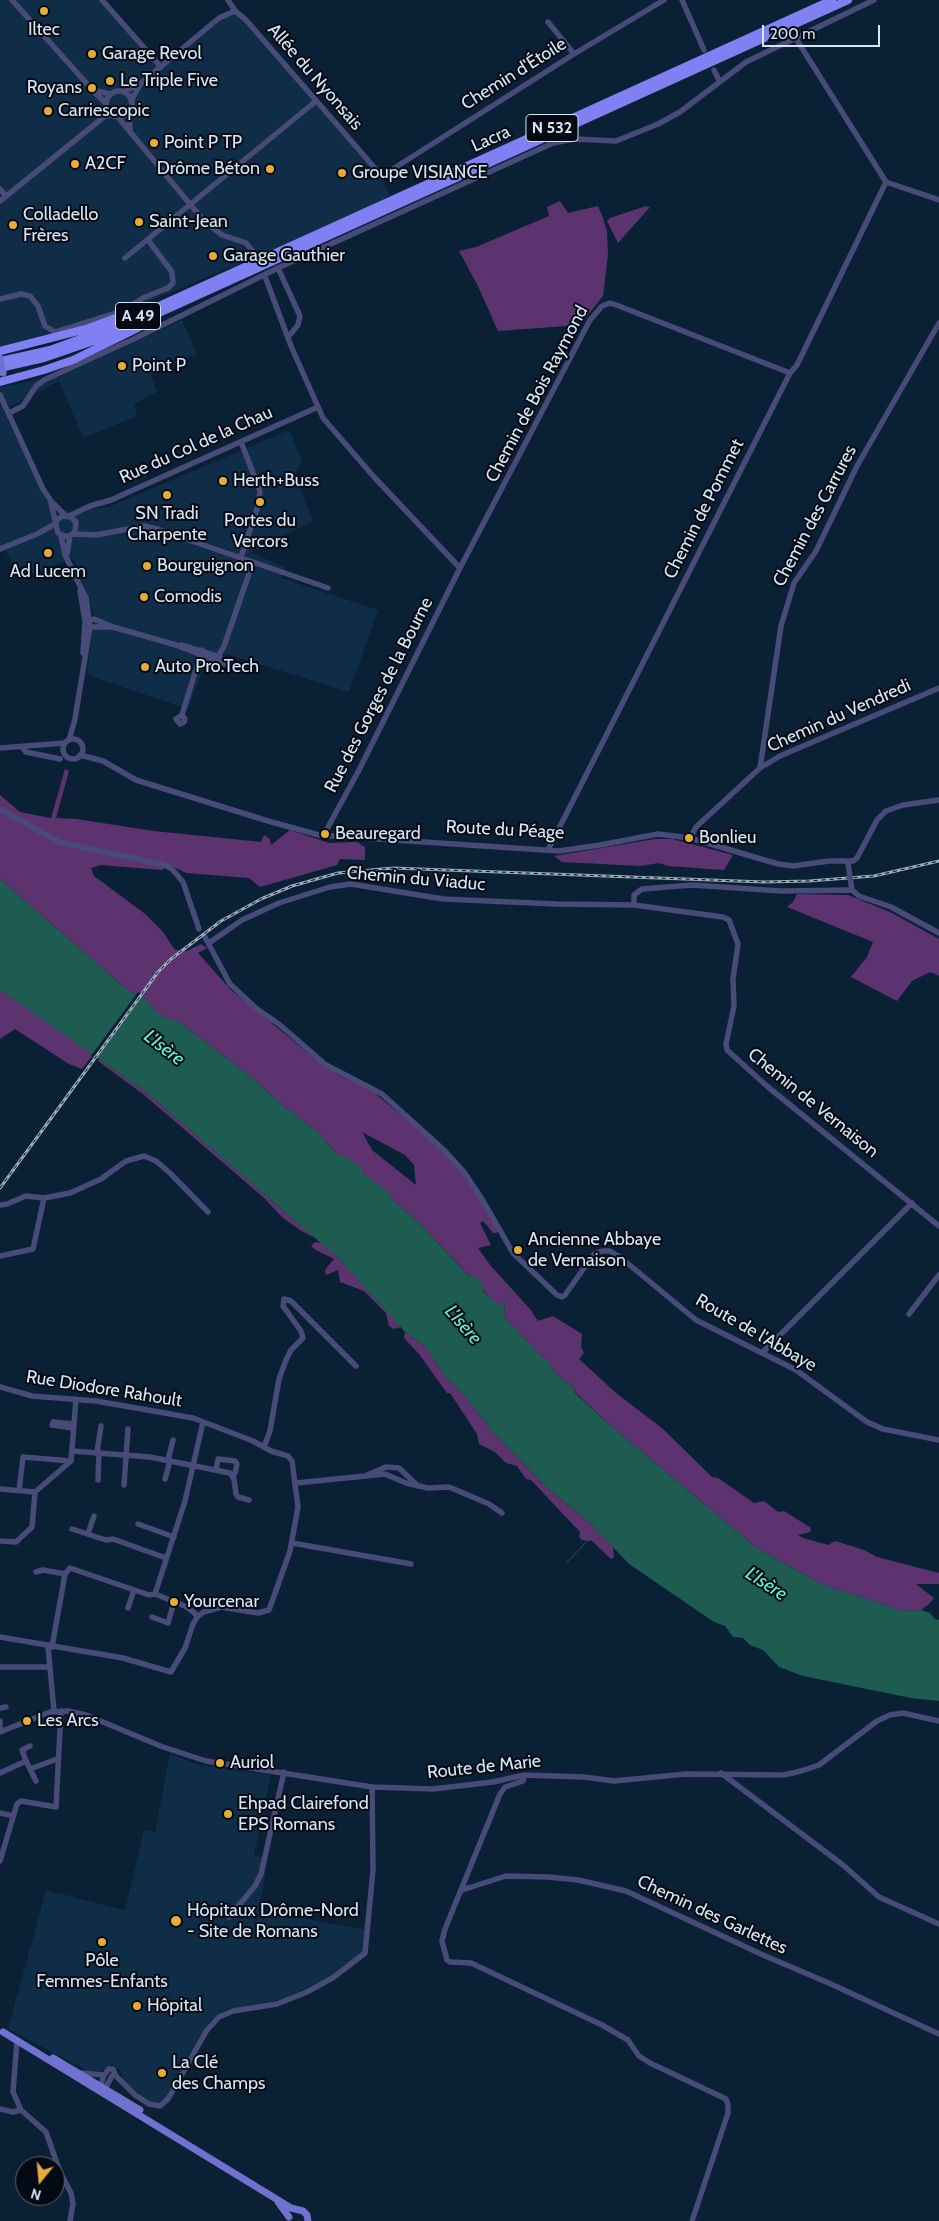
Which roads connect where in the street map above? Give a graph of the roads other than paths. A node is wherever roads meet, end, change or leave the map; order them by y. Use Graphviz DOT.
graph roads {
  1 [pos="12,0"];
  2 [pos="102,0"];
  3 [pos="228,0"];
  4 [pos="664,0"];
  5 [pos="682,0"];
  6 [pos="832,0"];
  7 [pos="848,0"];
  8 [pos="874,0"];
  9 [pos="234,11"];
  10 [pos="548,22"];
  11 [pos="795,37"];
  12 [pos="704,50"];
  13 [pos="574,54"];
  14 [pos="161,67"];
  15 [pos="714,70"];
  16 [pos="720,80"];
  17 [pos="141,83"];
  18 [pos="93,90"];
  19 [pos="124,92"];
  20 [pos="110,94"];
  21 [pos="132,101"];
  22 [pos="316,101"];
  23 [pos="107,106"];
  24 [pos="129,112"];
  25 [pos="114,115"];
  26 [pos="105,116"];
  27 [pos="130,132"];
  28 [pos="380,174"];
  29 [pos="886,182"];
  30 [pos="0,190"];
  31 [pos="6,196"];
  32 [pos="939,200"];
  33 [pos="0,201"];
  34 [pos="190,204"];
  35 [pos="148,240"];
  36 [pos="254,253"];
  37 [pos="272,255"];
  38 [pos="125,258"];
  39 [pos="278,268"];
  40 [pos="266,279"];
  41 [pos="231,280"];
  42 [pos="0,299"];
  43 [pos="939,324"];
  44 [pos="289,336"];
  45 [pos="0,351"];
  46 [pos="0,359"];
  47 [pos="2,370"];
  48 [pos="790,373"];
  49 [pos="0,382"];
  50 [pos="1,398"];
  51 [pos="318,407"];
  52 [pos="9,414"];
  53 [pos="240,442"];
  54 [pos="51,501"];
  55 [pos="86,508"];
  56 [pos="67,515"];
  57 [pos="56,522"];
  58 [pos="76,524"];
  59 [pos="37,534"];
  60 [pos="59,534"];
  61 [pos="72,535"];
  62 [pos="96,535"];
  63 [pos="0,549"];
  64 [pos="241,557"];
  65 [pos="68,561"];
  66 [pos="253,562"];
  67 [pos="460,568"];
  68 [pos="328,588"];
  69 [pos="87,621"];
  70 [pos="90,627"];
  71 [pos="112,627"];
  72 [pos="201,653"];
  73 [pos="83,665"];
  74 [pos="939,688"];
  75 [pos="182,715"];
  76 [pos="75,719"];
  77 [pos="77,740"];
  78 [pos="67,742"];
  79 [pos="41,746"];
  80 [pos="22,747"];
  81 [pos="0,748"];
  82 [pos="82,748"];
  83 [pos="63,751"];
  84 [pos="80,755"];
  85 [pos="60,758"];
  86 [pos="103,761"];
  87 [pos="760,768"];
  88 [pos="939,800"];
  89 [pos="0,809"];
  90 [pos="326,835"];
  91 [pos="690,838"];
  92 [pos="548,850"];
  93 [pos="848,863"];
  94 [pos="852,890"];
  95 [pos="634,905"];
  96 [pos="199,929"];
  97 [pos="939,933"];
  98 [pos="205,937"];
  99 [pos="209,943"];
  100 [pos="44,1198"];
  101 [pos="912,1203"];
  102 [pos="0,1205"];
  103 [pos="208,1212"];
  104 [pos="939,1226"];
  105 [pos="0,1256"];
  106 [pos="939,1275"];
  107 [pos="909,1314"];
  108 [pos="762,1353"];
  109 [pos="356,1366"];
  110 [pos="0,1387"];
  111 [pos="76,1399"];
  112 [pos="203,1422"];
  113 [pos="101,1426"];
  114 [pos="128,1429"];
  115 [pos="173,1440"];
  116 [pos="939,1440"];
  117 [pos="264,1446"];
  118 [pos="72,1451"];
  119 [pos="98,1452"];
  120 [pos="126,1454"];
  121 [pos="71,1461"];
  122 [pos="169,1461"];
  123 [pos="193,1466"];
  124 [pos="216,1470"];
  125 [pos="233,1475"];
  126 [pos="364,1477"];
  127 [pos="165,1479"];
  128 [pos="98,1480"];
  129 [pos="296,1483"];
  130 [pos="124,1485"];
  131 [pos="418,1486"];
  132 [pos="0,1489"];
  133 [pos="19,1491"];
  134 [pos="35,1492"];
  135 [pos="249,1500"];
  136 [pos="502,1513"];
  137 [pos="94,1516"];
  138 [pos="138,1524"];
  139 [pos="72,1529"];
  140 [pos="88,1534"];
  141 [pos="174,1536"];
  142 [pos="0,1542"];
  143 [pos="292,1543"];
  144 [pos="166,1558"];
  145 [pos="411,1564"];
  146 [pos="36,1572"];
  147 [pos="65,1574"];
  148 [pos="134,1590"];
  149 [pos="155,1594"];
  150 [pos="174,1602"];
  151 [pos="128,1608"];
  152 [pos="198,1616"];
  153 [pos="152,1617"];
  154 [pos="0,1637"];
  155 [pos="50,1647"];
  156 [pos="0,1667"];
  157 [pos="50,1667"];
  158 [pos="57,1711"];
  159 [pos="0,1721"];
  160 [pos="939,1721"];
  161 [pos="0,1732"];
  162 [pos="30,1746"];
  163 [pos="57,1759"];
  164 [pos="26,1761"];
  165 [pos="30,1768"];
  166 [pos="284,1772"];
  167 [pos="0,1773"];
  168 [pos="721,1773"];
  169 [pos="524,1775"];
  170 [pos="36,1781"];
  171 [pos="372,1787"];
  172 [pos="0,1813"];
  173 [pos="13,1816"];
  174 [pos="0,1861"];
  175 [pos="462,1890"];
  176 [pos="229,1917"];
  177 [pos="939,1924"];
  178 [pos="2,2031"];
  179 [pos="939,2034"];
  180 [pos="17,2041"];
  181 [pos="65,2064"];
  182 [pos="110,2075"];
  183 [pos="104,2090"];
  184 [pos="0,2110"];
  185 [pos="21,2110"];
  186 [pos="270,2194"];
  187 [pos="296,2210"];
  188 [pos="289,2219"];
  189 [pos="309,2220"];
  190 [pos="70,2221"];
  191 [pos="692,2221"];
  1 -- 18 [label="street"];
  2 -- 14 [label="street"];
  3 -- 9 [label="street, Allée du Nyonsais"];
  4 -- 13 [label="street, Chemin d'Étoile"];
  5 -- 12 [label="street"];
  6 -- 37 [label="highway, Lacra / N 532"];
  7 -- 41 [label="highway, N 532"];
  8 -- 11 [label="street"];
  9 -- 14 [label="street"];
  9 -- 22 [label="street, Allée du Nyonsais"];
  10 -- 13 [label="street"];
  11 -- 16 [label="street"];
  11 -- 29 [label="street"];
  13 -- 28 [label="street, Chemin d'Étoile"];
  14 -- 17 [label="street"];
  15 -- 16 [label="street"];
  16 -- 39 [label="street"];
  17 -- 19 [label="street"];
  17 -- 21 [label="street"];
  18 -- 20 [label="street"];
  18 -- 23 [label="street"];
  19 -- 20 [label="street"];
  19 -- 21 [label="street"];
  20 -- 23 [label="street"];
  21 -- 24 [label="street"];
  22 -- 28 [label="street, Allée du Nyonsais"];
  22 -- 34 [label="street"];
  23 -- 25 [label="street"];
  23 -- 26 [label="street"];
  24 -- 25 [label="street"];
  24 -- 27 [label="street"];
  25 -- 26 [label="street"];
  25 -- 27 [label="street"];
  26 -- 31 [label="street"];
  27 -- 34 [label="street"];
  29 -- 32 [label="street"];
  29 -- 48 [label="street, Chemin de Pommet"];
  30 -- 31 [label="street"];
  31 -- 33 [label="street"];
  34 -- 35 [label="street"];
  34 -- 36 [label="street"];
  35 -- 38 [label="street"];
  35 -- 42 [label="street"];
  37 -- 45 [label="highway"];
  37 -- 46 [label="highway, A 49"];
  39 -- 44 [label="street"];
  39 -- 52 [label="street"];
  40 -- 44 [label="street"];
  41 -- 47 [label="highway, A 49"];
  41 -- 49 [label="highway"];
  43 -- 87 [label="street, Chemin des Carrures"];
  44 -- 51 [label="street"];
  46 -- 47 [label="main road, bridge"];
  47 -- 49 [label="main road"];
  48 -- 67 [label="street, Chemin de Bois Raymond"];
  48 -- 92 [label="street, Chemin de Pommet"];
  50 -- 52 [label="street"];
  51 -- 53 [label="street, Rue du Col de la Chau"];
  51 -- 67 [label="street"];
  52 -- 54 [label="street"];
  53 -- 55 [label="street, Rue du Col de la Chau"];
  53 -- 64 [label="street"];
  54 -- 56 [label="street"];
  54 -- 57 [label="street"];
  55 -- 56 [label="street, Rue du Col de la Chau"];
  55 -- 58 [label="street"];
  56 -- 57 [label="street"];
  56 -- 58 [label="street"];
  57 -- 59 [label="street"];
  57 -- 60 [label="street"];
  58 -- 61 [label="street"];
  58 -- 62 [label="street"];
  59 -- 60 [label="street"];
  59 -- 63 [label="street"];
  60 -- 61 [label="street"];
  60 -- 65 [label="street"];
  61 -- 62 [label="street"];
  61 -- 65 [label="street"];
  62 -- 64 [label="street"];
  64 -- 66 [label="street"];
  65 -- 69 [label="street"];
  66 -- 68 [label="street"];
  66 -- 72 [label="street"];
  67 -- 90 [label="street, Rue des Gorges de la Bourne"];
  69 -- 70 [label="street"];
  69 -- 71 [label="street"];
  69 -- 73 [label="street"];
  70 -- 71 [label="street"];
  70 -- 73 [label="street"];
  71 -- 72 [label="street"];
  72 -- 75 [label="street"];
  73 -- 76 [label="street"];
  74 -- 87 [label="street, Chemin du Vendredi"];
  76 -- 77 [label="street"];
  76 -- 78 [label="street"];
  77 -- 78 [label="street"];
  77 -- 82 [label="street"];
  78 -- 79 [label="street"];
  78 -- 83 [label="street"];
  79 -- 80 [label="street"];
  79 -- 83 [label="street"];
  80 -- 81 [label="street"];
  80 -- 85 [label="street"];
  82 -- 84 [label="street"];
  82 -- 86 [label="street, Route du Péage"];
  83 -- 84 [label="street"];
  84 -- 86 [label="street, Route du Péage"];
  86 -- 90 [label="street, Route du Péage"];
  87 -- 91 [label="street, Chemin du Vendredi"];
  88 -- 93 [label="street"];
  89 -- 96 [label="street"];
  90 -- 92 [label="street, Route du Péage"];
  91 -- 92 [label="street, Route du Péage"];
  91 -- 93 [label="street, Route du Péage"];
  93 -- 94 [label="street, bridge"];
  94 -- 95 [label="street"];
  94 -- 97 [label="street"];
  95 -- 99 [label="street, Chemin du Viaduc"];
  95 -- 101 [label="street, Chemin de Vernaison"];
  98 -- 99 [label="street, Route de l'Abbaye"];
  99 -- 108 [label="street, Route de l'Abbaye"];
  100 -- 102 [label="street"];
  100 -- 103 [label="street"];
  100 -- 105 [label="street"];
  101 -- 104 [label="street"];
  101 -- 108 [label="street"];
  106 -- 107 [label="street"];
  108 -- 116 [label="street, Route de l'Abbaye"];
  109 -- 117 [label="street"];
  110 -- 111 [label="street, Rue Diodore Rahoult"];
  111 -- 112 [label="street, Rue Diodore Rahoult"];
  111 -- 118 [label="street"];
  112 -- 117 [label="street, Rue Diodore Rahoult"];
  112 -- 123 [label="street"];
  113 -- 119 [label="street"];
  114 -- 120 [label="street"];
  115 -- 122 [label="street"];
  117 -- 129 [label="street, Rue Diodore Rahoult"];
  118 -- 119 [label="street"];
  118 -- 121 [label="street"];
  119 -- 120 [label="street"];
  119 -- 128 [label="street"];
  120 -- 122 [label="street"];
  120 -- 130 [label="street"];
  121 -- 133 [label="street"];
  121 -- 134 [label="street"];
  122 -- 123 [label="street"];
  122 -- 127 [label="street"];
  123 -- 124 [label="street"];
  123 -- 141 [label="street"];
  124 -- 125 [label="street"];
  124 -- 125 [label="street"];
  125 -- 135 [label="street"];
  126 -- 129 [label="street"];
  126 -- 131 [label="street"];
  126 -- 131 [label="street"];
  129 -- 143 [label="street"];
  131 -- 136 [label="street"];
  132 -- 133 [label="street"];
  133 -- 134 [label="street"];
  134 -- 142 [label="street"];
  137 -- 140 [label="street"];
  138 -- 141 [label="street"];
  139 -- 140 [label="street"];
  140 -- 144 [label="street"];
  141 -- 144 [label="street"];
  143 -- 145 [label="street"];
  143 -- 152 [label="street"];
  144 -- 149 [label="street"];
  146 -- 147 [label="street"];
  147 -- 148 [label="street"];
  147 -- 155 [label="street"];
  148 -- 149 [label="street"];
  148 -- 151 [label="street"];
  149 -- 150 [label="street"];
  150 -- 152 [label="street"];
  150 -- 153 [label="street"];
  152 -- 155 [label="street"];
  154 -- 155 [label="street"];
  155 -- 157 [label="street"];
  156 -- 157 [label="street"];
  157 -- 158 [label="street"];
  158 -- 161 [label="street"];
  158 -- 163 [label="street"];
  158 -- 166 [label="street, Route de Marie"];
  159 -- 161 [label="street"];
  160 -- 168 [label="street, Route de Marie"];
  162 -- 164 [label="street"];
  163 -- 165 [label="street"];
  163 -- 173 [label="street"];
  164 -- 165 [label="street"];
  164 -- 167 [label="street"];
  165 -- 170 [label="street"];
  166 -- 171 [label="street, Route de Marie"];
  166 -- 176 [label="street"];
  168 -- 169 [label="street, Route de Marie"];
  168 -- 177 [label="street"];
  169 -- 171 [label="street, Route de Marie"];
  169 -- 175 [label="street"];
  171 -- 182 [label="street"];
  172 -- 173 [label="street"];
  173 -- 174 [label="street"];
  175 -- 179 [label="street, Chemin des Garlettes"];
  175 -- 191 [label="street"];
  178 -- 180 [label="main road"];
  178 -- 181 [label="main road"];
  180 -- 183 [label="main road"];
  180 -- 185 [label="street"];
  181 -- 182 [label="street"];
  181 -- 183 [label="main road"];
  182 -- 183 [label="street"];
  183 -- 186 [label="main road"];
  184 -- 185 [label="street"];
  185 -- 190 [label="street"];
  186 -- 187 [label="main road"];
  186 -- 188 [label="main road"];
  187 -- 188 [label="main road"];
  187 -- 189 [label="main road"];
}
